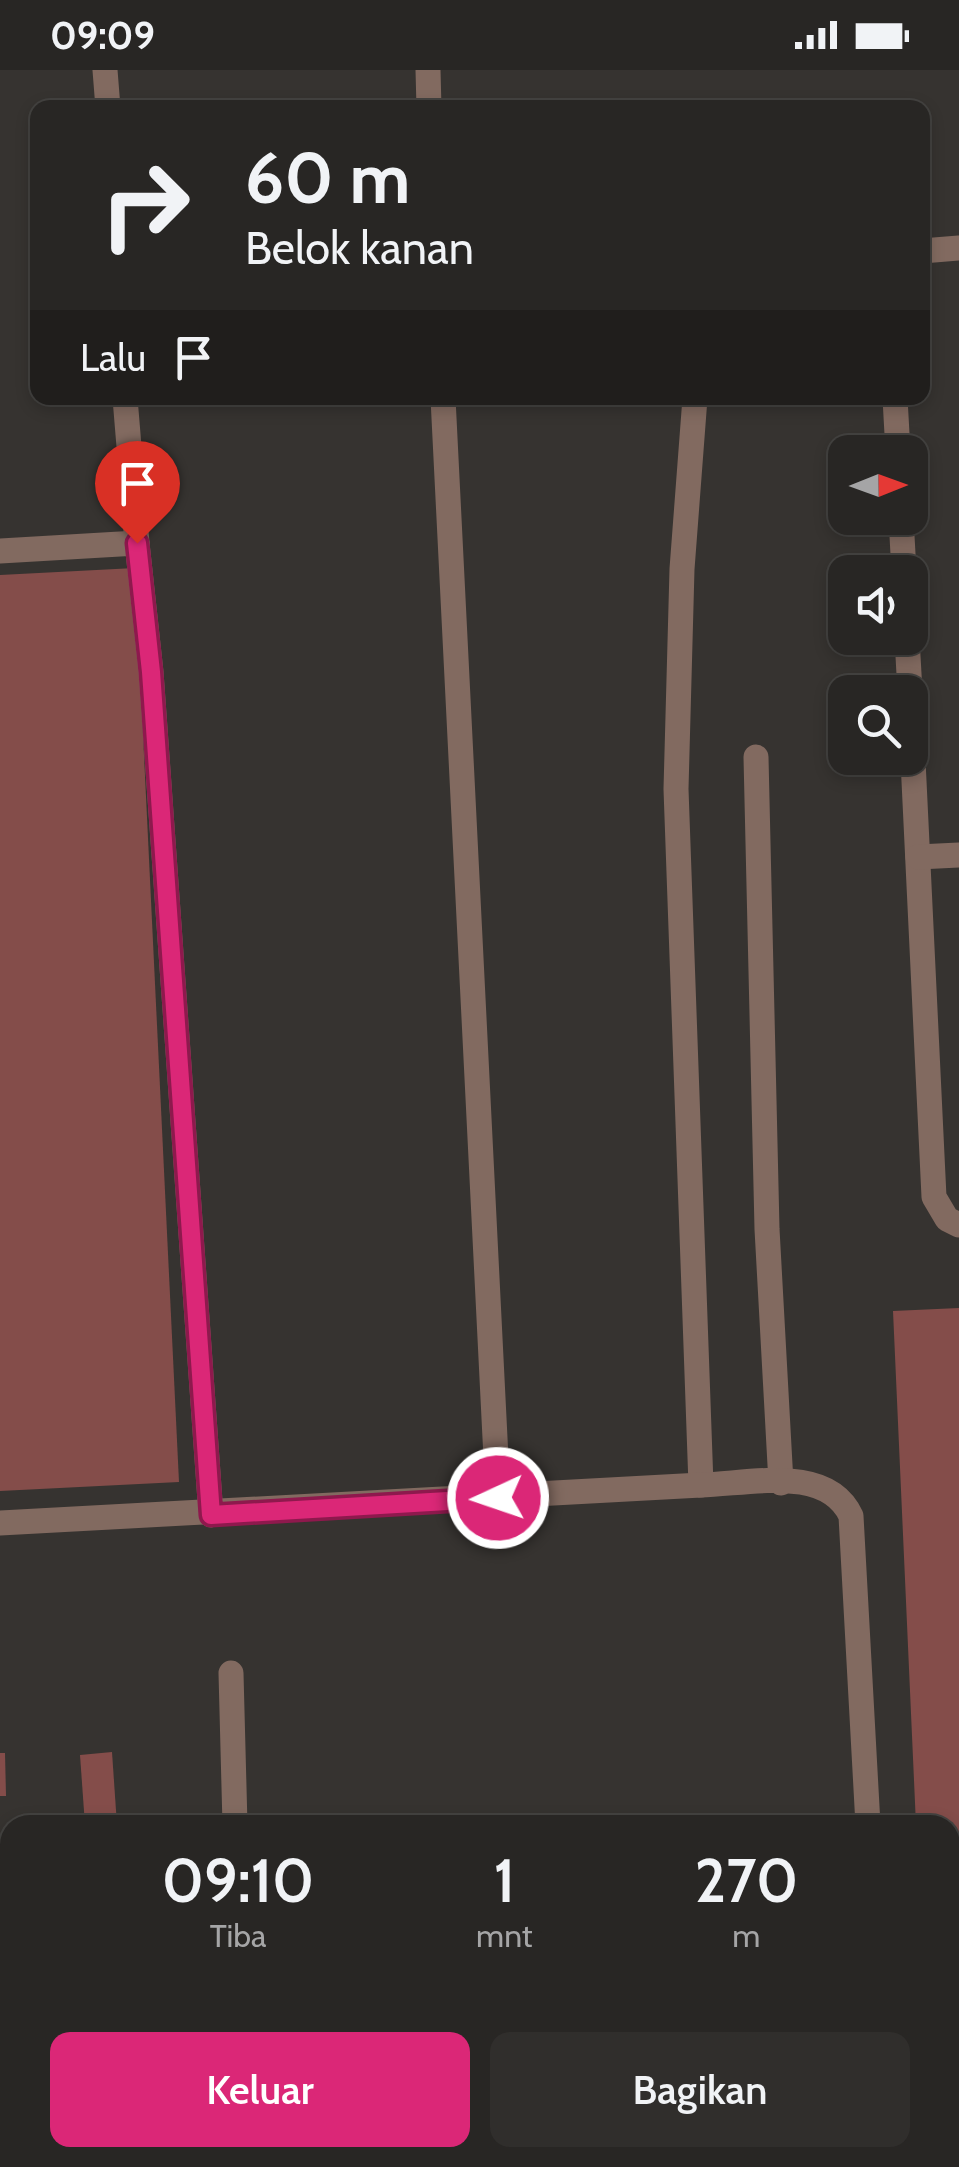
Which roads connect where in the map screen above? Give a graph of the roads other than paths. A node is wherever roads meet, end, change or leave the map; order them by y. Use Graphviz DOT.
graph roads {
  1 [pos="106,70"];
  2 [pos="428,70"];
  3 [pos="108,100"];
  4 [pos="430,100"];
  5 [pos="959,248"];
  6 [pos="930,250"];
  7 [pos="126,405"];
  8 [pos="442,405"];
  9 [pos="694,405"];
  10 [pos="895,405"];
  11 [pos="897,435"];
  12 [pos="137,543"];
  13 [pos="0,551"];
  14 [pos="756,756"];
  15 [pos="914,775"];
  16 [pos="959,856"];
  17 [pos="918,858"];
  18 [pos="959,1225"];
  19 [pos="781,1483"];
  20 [pos="701,1485"];
  21 [pos="498,1498"];
  22 [pos="211,1515"];
  23 [pos="0,1523"];
  24 [pos="231,1673"];
  25 [pos="235,1815"];
  26 [pos="867,1815"];
  1 -- 3 [label="street"];
  2 -- 4 [label="street"];
  5 -- 6 [label="street"];
  7 -- 12 [label="street"];
  8 -- 21 [label="street"];
  9 -- 20 [label="street"];
  10 -- 11 [label="street"];
  12 -- 13 [label="street"];
  12 -- 22 [label="street"];
  14 -- 19 [label="street"];
  15 -- 17 [label="street"];
  16 -- 17 [label="street"];
  17 -- 18 [label="street"];
  19 -- 20 [label="street"];
  19 -- 26 [label="street"];
  20 -- 21 [label="street"];
  21 -- 22 [label="street"];
  22 -- 23 [label="street"];
  24 -- 25 [label="street"];
}
